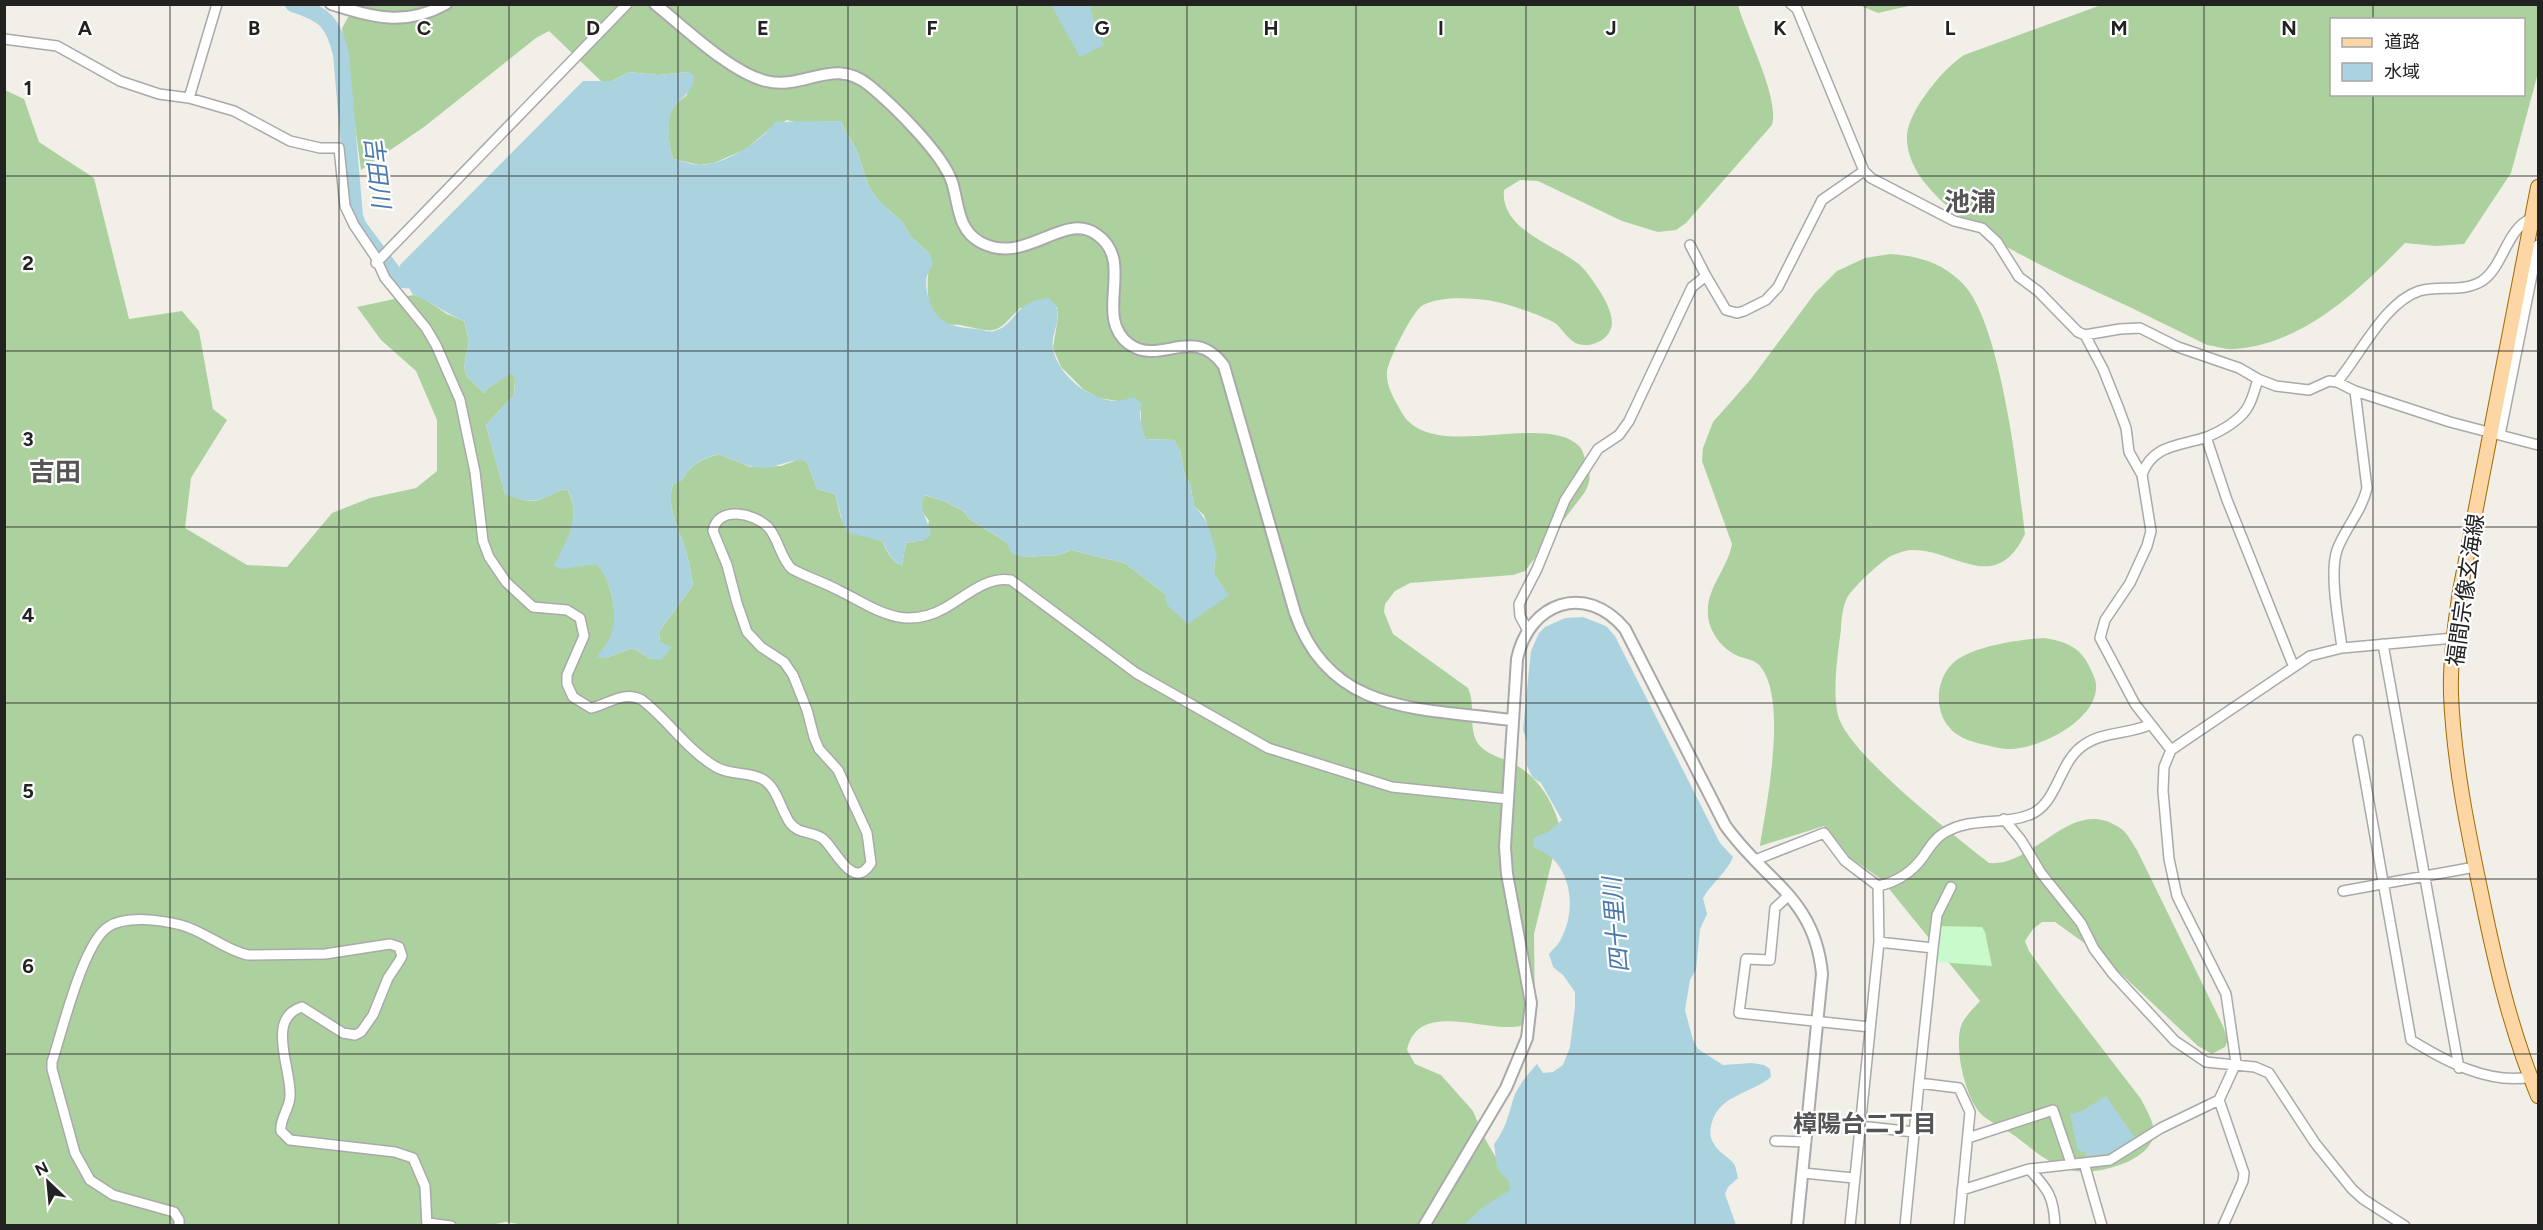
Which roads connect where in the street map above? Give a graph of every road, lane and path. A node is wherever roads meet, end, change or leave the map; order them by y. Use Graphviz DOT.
graph roads {
  1 [pos="217,4"];
  2 [pos="331,4"];
  3 [pos="446,4"];
  4 [pos="627,4"];
  5 [pos="655,4"];
  6 [pos="1791,4"];
  7 [pos="4,39"];
  8 [pos="189,98"];
  9 [pos="1864,171"];
  10 [pos="2538,194"];
  11 [pos="2532,218"];
  12 [pos="1690,245"];
  13 [pos="2538,245"];
  14 [pos="376,263"];
  15 [pos="1706,276"];
  16 [pos="2085,335"];
  17 [pos="2258,380"];
  18 [pos="2337,381"];
  19 [pos="2355,391"];
  20 [pos="2495,434"];
  21 [pos="2206,437"];
  22 [pos="2538,445"];
  23 [pos="2142,475"];
  24 [pos="1527,629"];
  25 [pos="2454,638"];
  26 [pos="2383,644"];
  27 [pos="2342,648"];
  28 [pos="2293,665"];
  29 [pos="1512,720"];
  30 [pos="2149,725"];
  31 [pos="2358,740"];
  32 [pos="2171,750"];
  33 [pos="1508,799"];
  34 [pos="2004,819"];
  35 [pos="1755,860"];
  36 [pos="2475,867"];
  37 [pos="2424,876"];
  38 [pos="2383,883"];
  39 [pos="1878,886"];
  40 [pos="1951,887"];
  41 [pos="2343,891"];
  42 [pos="1788,895"];
  43 [pos="1879,942"];
  44 [pos="1933,948"];
  45 [pos="1818,1022"];
  46 [pos="1870,1027"];
  47 [pos="2236,1064"];
  48 [pos="2459,1068"];
  49 [pos="2531,1077"];
  50 [pos="1919,1083"];
  51 [pos="2538,1096"];
  52 [pos="2219,1100"];
  53 [pos="1860,1126"];
  54 [pos="1914,1132"];
  55 [pos="1968,1138"];
  56 [pos="1775,1141"];
  57 [pos="1806,1142"];
  58 [pos="2071,1163"];
  59 [pos="2084,1163"];
  60 [pos="2029,1169"];
  61 [pos="1803,1173"];
  62 [pos="1854,1178"];
  63 [pos="1962,1190"];
  64 [pos="427,1224"];
  65 [pos="179,1226"];
  66 [pos="451,1226"];
  67 [pos="1424,1226"];
  68 [pos="1797,1226"];
  69 [pos="1850,1226"];
  70 [pos="1905,1226"];
  71 [pos="1959,1226"];
  72 [pos="2055,1226"];
  73 [pos="2102,1226"];
  74 [pos="2223,1226"];
  75 [pos="2405,1226"];
  1 -- 8 [label="street"];
  2 -- 3 [label="street"];
  4 -- 14 [label="street"];
  5 -- 29 [label="street"];
  6 -- 9 [label="street"];
  7 -- 8 [label="street"];
  8 -- 14 [label="street"];
  9 -- 15 [label="street"];
  9 -- 16 [label="street"];
  10 -- 11 [label="main road, 福間宗像玄海線"];
  11 -- 18 [label="street"];
  11 -- 20 [label="main road, 福間宗像玄海線"];
  12 -- 15 [label="street"];
  13 -- 20 [label="street"];
  14 -- 33 [label="street"];
  15 -- 24 [label="street"];
  16 -- 17 [label="street"];
  16 -- 23 [label="street"];
  17 -- 18 [label="street"];
  17 -- 21 [label="street"];
  18 -- 19 [label="street"];
  19 -- 20 [label="street"];
  19 -- 27 [label="street"];
  20 -- 22 [label="street"];
  20 -- 25 [label="main road, 福間宗像玄海線"];
  21 -- 23 [label="street"];
  21 -- 28 [label="street"];
  23 -- 30 [label="street"];
  24 -- 29 [label="street"];
  24 -- 35 [label="street"];
  25 -- 26 [label="street"];
  25 -- 36 [label="main road, 福間宗像玄海線"];
  26 -- 27 [label="street"];
  26 -- 37 [label="street"];
  27 -- 28 [label="street"];
  28 -- 32 [label="street"];
  29 -- 33 [label="street"];
  30 -- 32 [label="street"];
  30 -- 34 [label="street"];
  31 -- 38 [label="street"];
  32 -- 47 [label="street"];
  33 -- 67 [label="street"];
  34 -- 39 [label="street"];
  34 -- 47 [label="street"];
  35 -- 39 [label="street"];
  35 -- 42 [label="street"];
  36 -- 37 [label="street"];
  36 -- 49 [label="main road, 福間宗像玄海線"];
  37 -- 38 [label="street"];
  37 -- 48 [label="street"];
  38 -- 41 [label="street"];
  38 -- 48 [label="street"];
  39 -- 43 [label="street"];
  40 -- 44 [label="street"];
  42 -- 45 [label="street"];
  42 -- 45 [label="street"];
  43 -- 44 [label="street"];
  43 -- 46 [label="street"];
  44 -- 50 [label="street"];
  45 -- 46 [label="street"];
  45 -- 57 [label="street"];
  46 -- 53 [label="street"];
  47 -- 52 [label="street"];
  47 -- 75 [label="street"];
  48 -- 49 [label="street"];
  49 -- 51 [label="main road, 福間宗像玄海線"];
  50 -- 54 [label="street"];
  50 -- 55 [label="street"];
  52 -- 59 [label="street"];
  52 -- 74 [label="street"];
  53 -- 54 [label="street"];
  53 -- 62 [label="street"];
  54 -- 70 [label="street"];
  55 -- 58 [label="street"];
  55 -- 63 [label="street"];
  56 -- 57 [label="street"];
  57 -- 61 [label="street"];
  58 -- 59 [label="street"];
  58 -- 60 [label="street"];
  59 -- 73 [label="street"];
  60 -- 63 [label="street"];
  60 -- 72 [label="street"];
  61 -- 62 [label="street"];
  61 -- 68 [label="street"];
  62 -- 69 [label="street"];
  63 -- 71 [label="street"];
  64 -- 65 [label="street"];
  64 -- 66 [label="street"];
}
